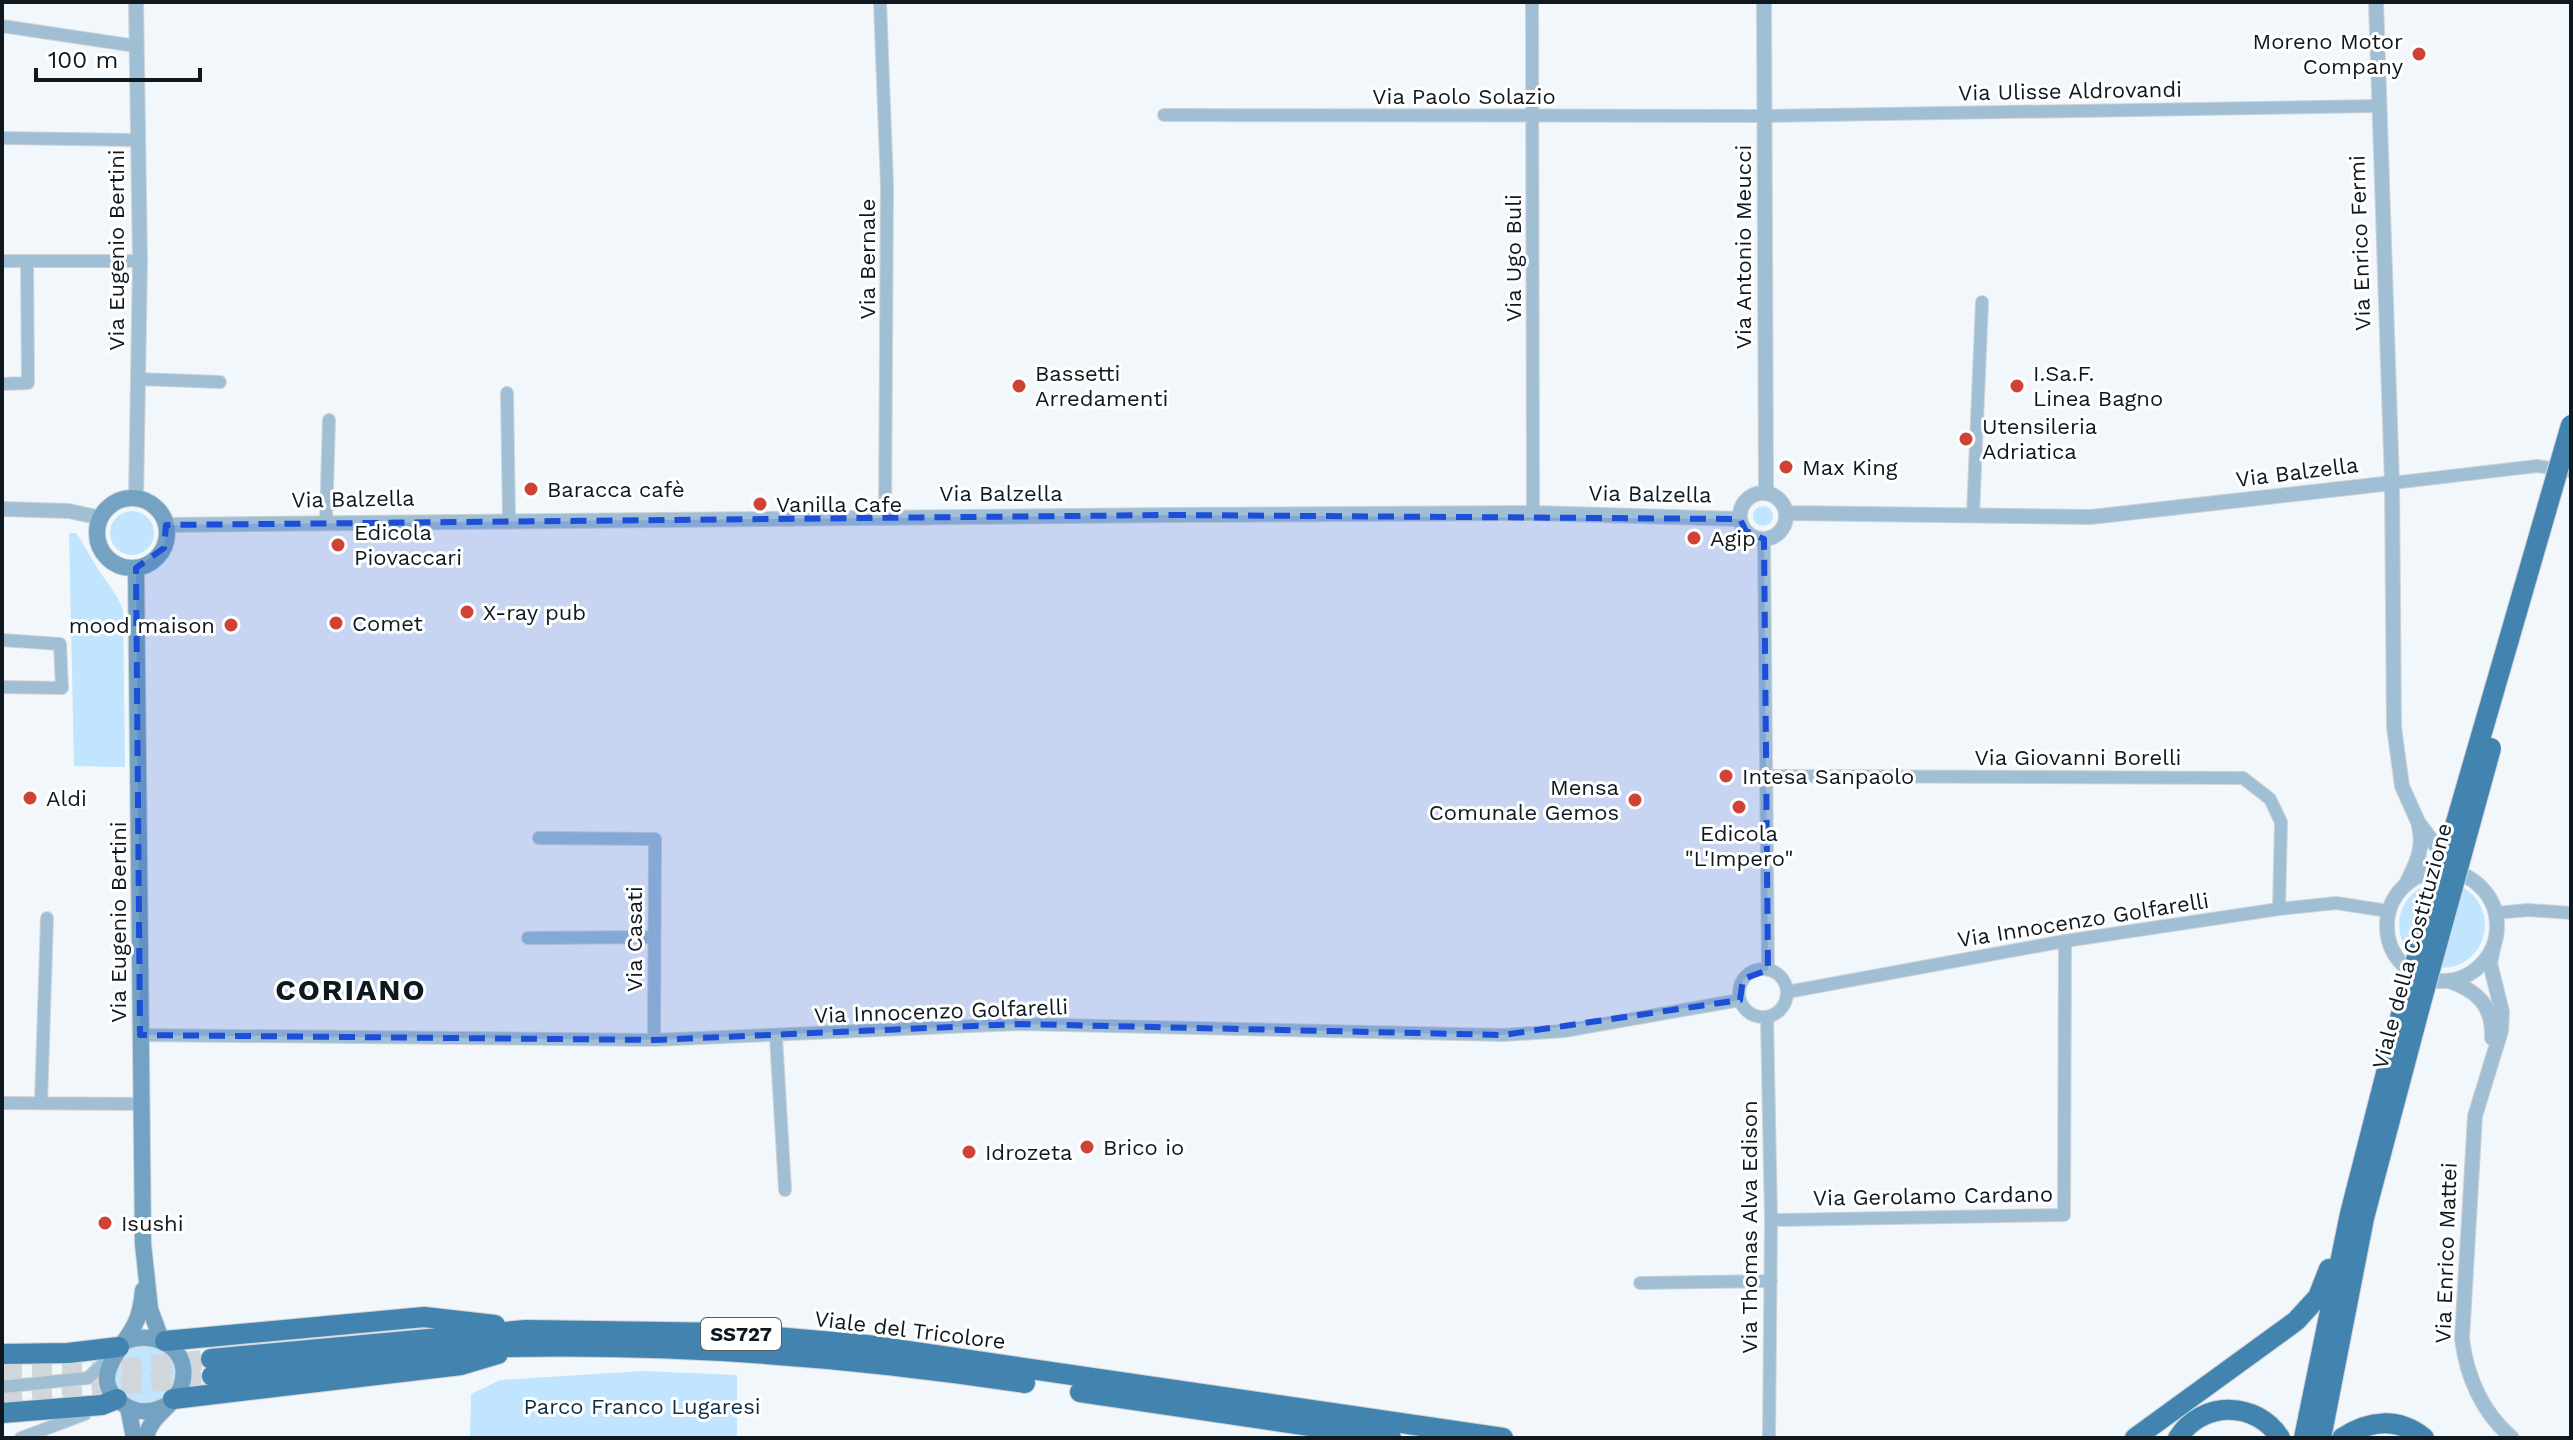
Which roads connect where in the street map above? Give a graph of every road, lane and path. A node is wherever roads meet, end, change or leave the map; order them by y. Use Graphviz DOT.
graph roads {
  1 [pos="136,2"];
  2 [pos="880,2"];
  3 [pos="1532,2"];
  4 [pos="1764,2"];
  5 [pos="2376,2"];
  6 [pos="2,26"];
  7 [pos="136,46"];
  8 [pos="2377,106"];
  9 [pos="1164,115"];
  10 [pos="1533,116"];
  11 [pos="1764,116"];
  12 [pos="2,138"];
  13 [pos="137,140"];
  14 [pos="2,261"];
  15 [pos="27,261"];
  16 [pos="140,261"];
  17 [pos="1982,302"];
  18 [pos="138,379"];
  19 [pos="220,382"];
  20 [pos="2,384"];
  21 [pos="507,393"];
  22 [pos="329,420"];
  23 [pos="2571,425"];
  24 [pos="2571,472"];
  25 [pos="2392,483"];
  26 [pos="1766,493"];
  27 [pos="136,498"];
  28 [pos="2,509"];
  29 [pos="1533,513"];
  30 [pos="1787,513"];
  31 [pos="1973,515"];
  32 [pos="885,516"];
  33 [pos="101,518"];
  34 [pos="509,519"];
  35 [pos="1740,519"];
  36 [pos="326,521"];
  37 [pos="166,525"];
  38 [pos="1764,539"];
  39 [pos="136,568"];
  40 [pos="2,640"];
  41 [pos="2,687"];
  42 [pos="1766,776"];
  43 [pos="2418,822"];
  44 [pos="539,838"];
  45 [pos="2456,872"];
  46 [pos="2406,883"];
  47 [pos="2279,909"];
  48 [pos="2388,911"];
  49 [pos="2496,913"];
  50 [pos="2571,913"];
  51 [pos="47,918"];
  52 [pos="654,937"];
  53 [pos="528,938"];
  54 [pos="2065,941"];
  55 [pos="2494,944"];
  56 [pos="1768,970"];
  57 [pos="2449,981"];
  58 [pos="1787,992"];
  59 [pos="2414,997"];
  60 [pos="1740,1000"];
  61 [pos="1767,1017"];
  62 [pos="140,1035"];
  63 [pos="776,1037"];
  64 [pos="654,1040"];
  65 [pos="2491,1056"];
  66 [pos="2,1103"];
  67 [pos="41,1103"];
  68 [pos="141,1104"];
  69 [pos="785,1190"];
  70 [pos="2350,1214"];
  71 [pos="1771,1220"];
  72 [pos="145,1277"];
  73 [pos="1771,1281"];
  74 [pos="1640,1283"];
  75 [pos="522,1339"];
  76 [pos="163,1340"];
  77 [pos="119,1347"];
  78 [pos="2,1354"];
  79 [pos="212,1367"];
  80 [pos="2,1387"];
  81 [pos="170,1402"];
  82 [pos="122,1403"];
  83 [pos="2,1413"];
  84 [pos="1298,1416"];
  85 [pos="21,1438"];
  86 [pos="134,1438"];
  87 [pos="146,1438"];
  88 [pos="1391,1438"];
  89 [pos="1503,1438"];
  90 [pos="1769,1438"];
  91 [pos="2135,1438"];
  92 [pos="2178,1438"];
  93 [pos="2280,1438"];
  94 [pos="2304,1438"];
  95 [pos="2321,1438"];
  96 [pos="2342,1438"];
  97 [pos="2424,1438"];
  98 [pos="2512,1438"];
  1 -- 7 [label="street, Via Eugenio Bertini"];
  2 -- 32 [label="street, Via Bernale"];
  3 -- 10 [label="street, Via Ugo Buli"];
  4 -- 11 [label="street, Via Antonio Meucci"];
  5 -- 8 [label="street, Via Enrico Fermi"];
  6 -- 7 [label="street"];
  7 -- 13 [label="street, Via Eugenio Bertini"];
  8 -- 11 [label="street, Via Ulisse Aldrovandi"];
  8 -- 25 [label="street, Via Enrico Fermi"];
  9 -- 10 [label="street, Via Paolo Solazio"];
  10 -- 11 [label="street, Via Paolo Solazio"];
  10 -- 29 [label="street, Via Ugo Buli"];
  11 -- 26 [label="street, Via Antonio Meucci"];
  12 -- 13 [label="street"];
  13 -- 16 [label="street, Via Eugenio Bertini"];
  14 -- 15 [label="street"];
  15 -- 16 [label="street"];
  15 -- 20 [label="street"];
  16 -- 18 [label="street, Via Eugenio Bertini"];
  17 -- 31 [label="street"];
  18 -- 19 [label="street"];
  18 -- 27 [label="street, Via Eugenio Bertini"];
  21 -- 34 [label="street"];
  22 -- 36 [label="street"];
  23 -- 59 [label="highway, Viale della Costituzione, bridge"];
  24 -- 25 [label="street, Via Balzella"];
  24 -- 59 [label="highway, Viale della Costituzione, bridge"];
  25 -- 31 [label="street, Via Balzella"];
  25 -- 43 [label="street, Via Enrico Fermi"];
  26 -- 30 [label="street"];
  26 -- 35 [label="street"];
  27 -- 33 [label="main road"];
  27 -- 37 [label="main road"];
  28 -- 33 [label="street"];
  29 -- 32 [label="street, Via Balzella"];
  29 -- 35 [label="street, Via Balzella"];
  30 -- 31 [label="street, Via Balzella"];
  30 -- 38 [label="street"];
  32 -- 34 [label="street, Via Balzella"];
  33 -- 39 [label="main road"];
  34 -- 36 [label="street, Via Balzella"];
  35 -- 38 [label="street"];
  36 -- 37 [label="street, Via Balzella"];
  37 -- 39 [label="main road"];
  38 -- 42 [label="street"];
  39 -- 62 [label="main road, Via Eugenio Bertini"];
  40 -- 41 [label="street"];
  42 -- 47 [label="street, Via Giovanni Borelli"];
  42 -- 56 [label="street"];
  43 -- 45 [label="street"];
  43 -- 46 [label="street"];
  44 -- 52 [label="street, Via Casati"];
  45 -- 46 [label="street"];
  45 -- 49 [label="street"];
  46 -- 48 [label="street"];
  47 -- 48 [label="street, Via Innocenzo Golfarelli"];
  47 -- 54 [label="street, Via Innocenzo Golfarelli"];
  48 -- 57 [label="street"];
  49 -- 50 [label="street"];
  49 -- 55 [label="street"];
  51 -- 67 [label="street"];
  52 -- 53 [label="street"];
  52 -- 64 [label="street, Via Casati"];
  54 -- 58 [label="street, Via Innocenzo Golfarelli"];
  54 -- 71 [label="street, Via Gerolamo Cardano"];
  55 -- 57 [label="street"];
  55 -- 65 [label="street, Via Enrico Mattei"];
  56 -- 58 [label="street"];
  56 -- 60 [label="street"];
  57 -- 65 [label="street, Via Enrico Mattei"];
  58 -- 61 [label="street"];
  59 -- 70 [label="highway"];
  59 -- 95 [label="highway, Viale della Costituzione"];
  60 -- 61 [label="street"];
  60 -- 63 [label="street, Via Innocenzo Golfarelli"];
  61 -- 71 [label="street, Via Thomas Alva Edison"];
  62 -- 64 [label="street, Via Innocenzo Golfarelli"];
  62 -- 68 [label="main road, Via Eugenio Bertini"];
  63 -- 64 [label="street, Via Innocenzo Golfarelli"];
  63 -- 69 [label="street"];
  65 -- 98 [label="street, Via Enrico Mattei"];
  66 -- 67 [label="street"];
  67 -- 68 [label="street"];
  68 -- 72 [label="main road, Via Eugenio Bertini"];
  70 -- 91 [label="highway"];
  70 -- 94 [label="highway"];
  71 -- 73 [label="street, Via Thomas Alva Edison"];
  72 -- 76 [label="main road, Via Eugenio Bertini"];
  72 -- 77 [label="main road, Via Eugenio Bertini"];
  73 -- 74 [label="street"];
  73 -- 90 [label="street, Via Thomas Alva Edison"];
  75 -- 76 [label="highway"];
  75 -- 79 [label="highway, Viale del Tricolore / SS727"];
  75 -- 81 [label="highway"];
  75 -- 84 [label="highway, Viale del Tricolore / SS727"];
  76 -- 77 [label="main road"];
  76 -- 81 [label="main road, Via Eugenio Bertini"];
  77 -- 78 [label="highway"];
  77 -- 80 [label="street"];
  77 -- 82 [label="main road, Via Eugenio Bertini"];
  81 -- 82 [label="main road"];
  81 -- 87 [label="main road, Via Eugenio Bertini"];
  82 -- 83 [label="highway"];
  82 -- 85 [label="street"];
  82 -- 86 [label="main road, Via Eugenio Bertini"];
  84 -- 88 [label="highway, Viale del Tricolore / SS727"];
  84 -- 89 [label="highway, Viale del Tricolore / SS727"];
  92 -- 93 [label="highway"];
  96 -- 97 [label="highway"];
}
